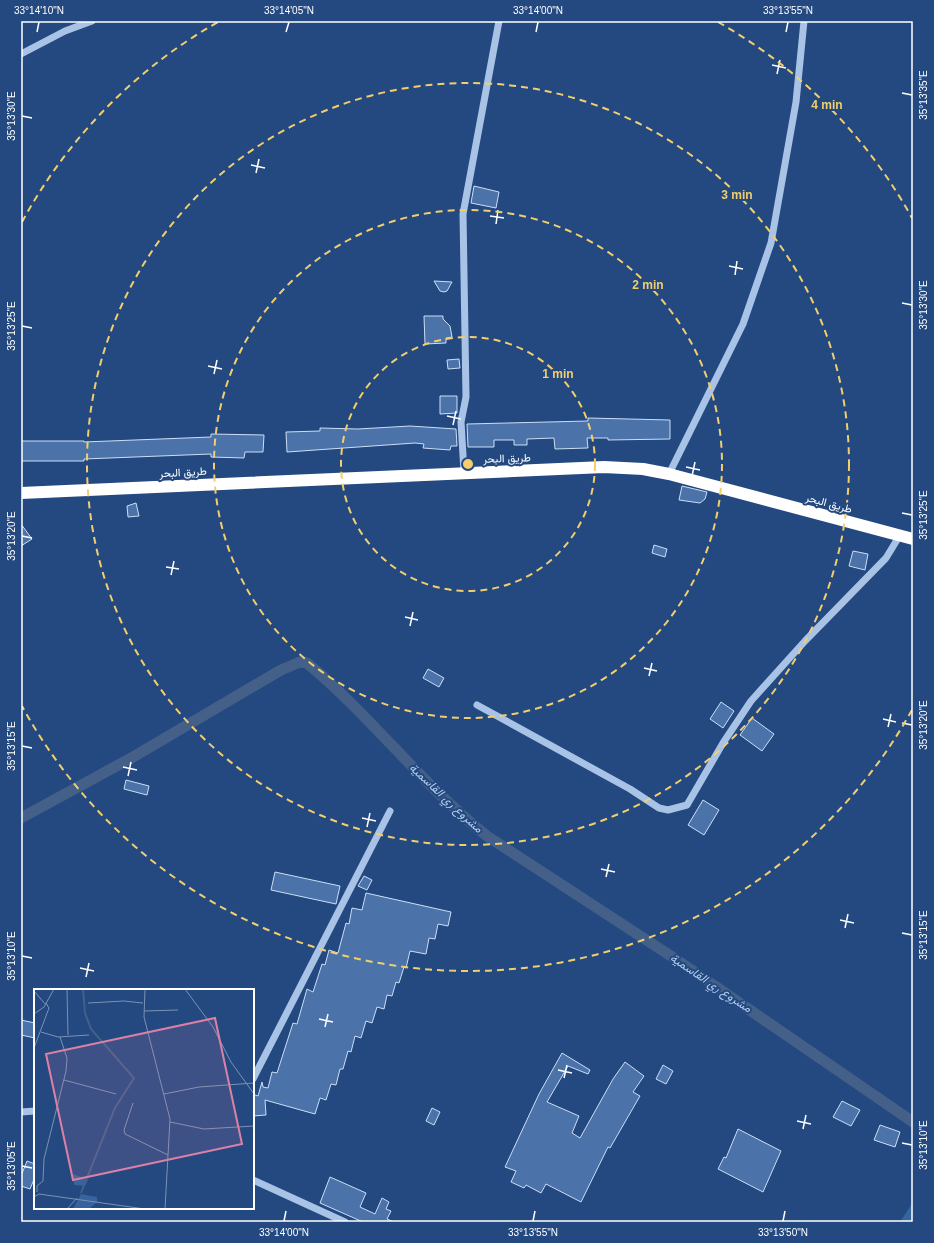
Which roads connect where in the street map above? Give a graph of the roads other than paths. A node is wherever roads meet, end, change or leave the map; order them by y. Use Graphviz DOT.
graph roads {
  1 [pos="92,21"];
  2 [pos="499,21"];
  3 [pos="804,21"];
  4 [pos="21,54"];
  5 [pos="464,472"];
  6 [pos="669,474"];
  7 [pos="21,493"];
  8 [pos="900,535"];
  9 [pos="913,539"];
  10 [pos="477,705"];
  11 [pos="390,811"];
  12 [pos="254,1077"];
  13 [pos="34,1111"];
  14 [pos="21,1112"];
  15 [pos="254,1180"];
  16 [pos="345,1222"];
  1 -- 4 [label="street"];
  2 -- 5 [label="street"];
  3 -- 6 [label="street"];
  5 -- 6 [label="highway, طريق البحر"];
  5 -- 7 [label="highway, طريق البحر"];
  6 -- 8 [label="highway, طريق البحر"];
  8 -- 9 [label="highway, طريق البحر"];
  8 -- 10 [label="street"];
  11 -- 12 [label="street"];
  13 -- 14 [label="street"];
  15 -- 16 [label="street"];
}
